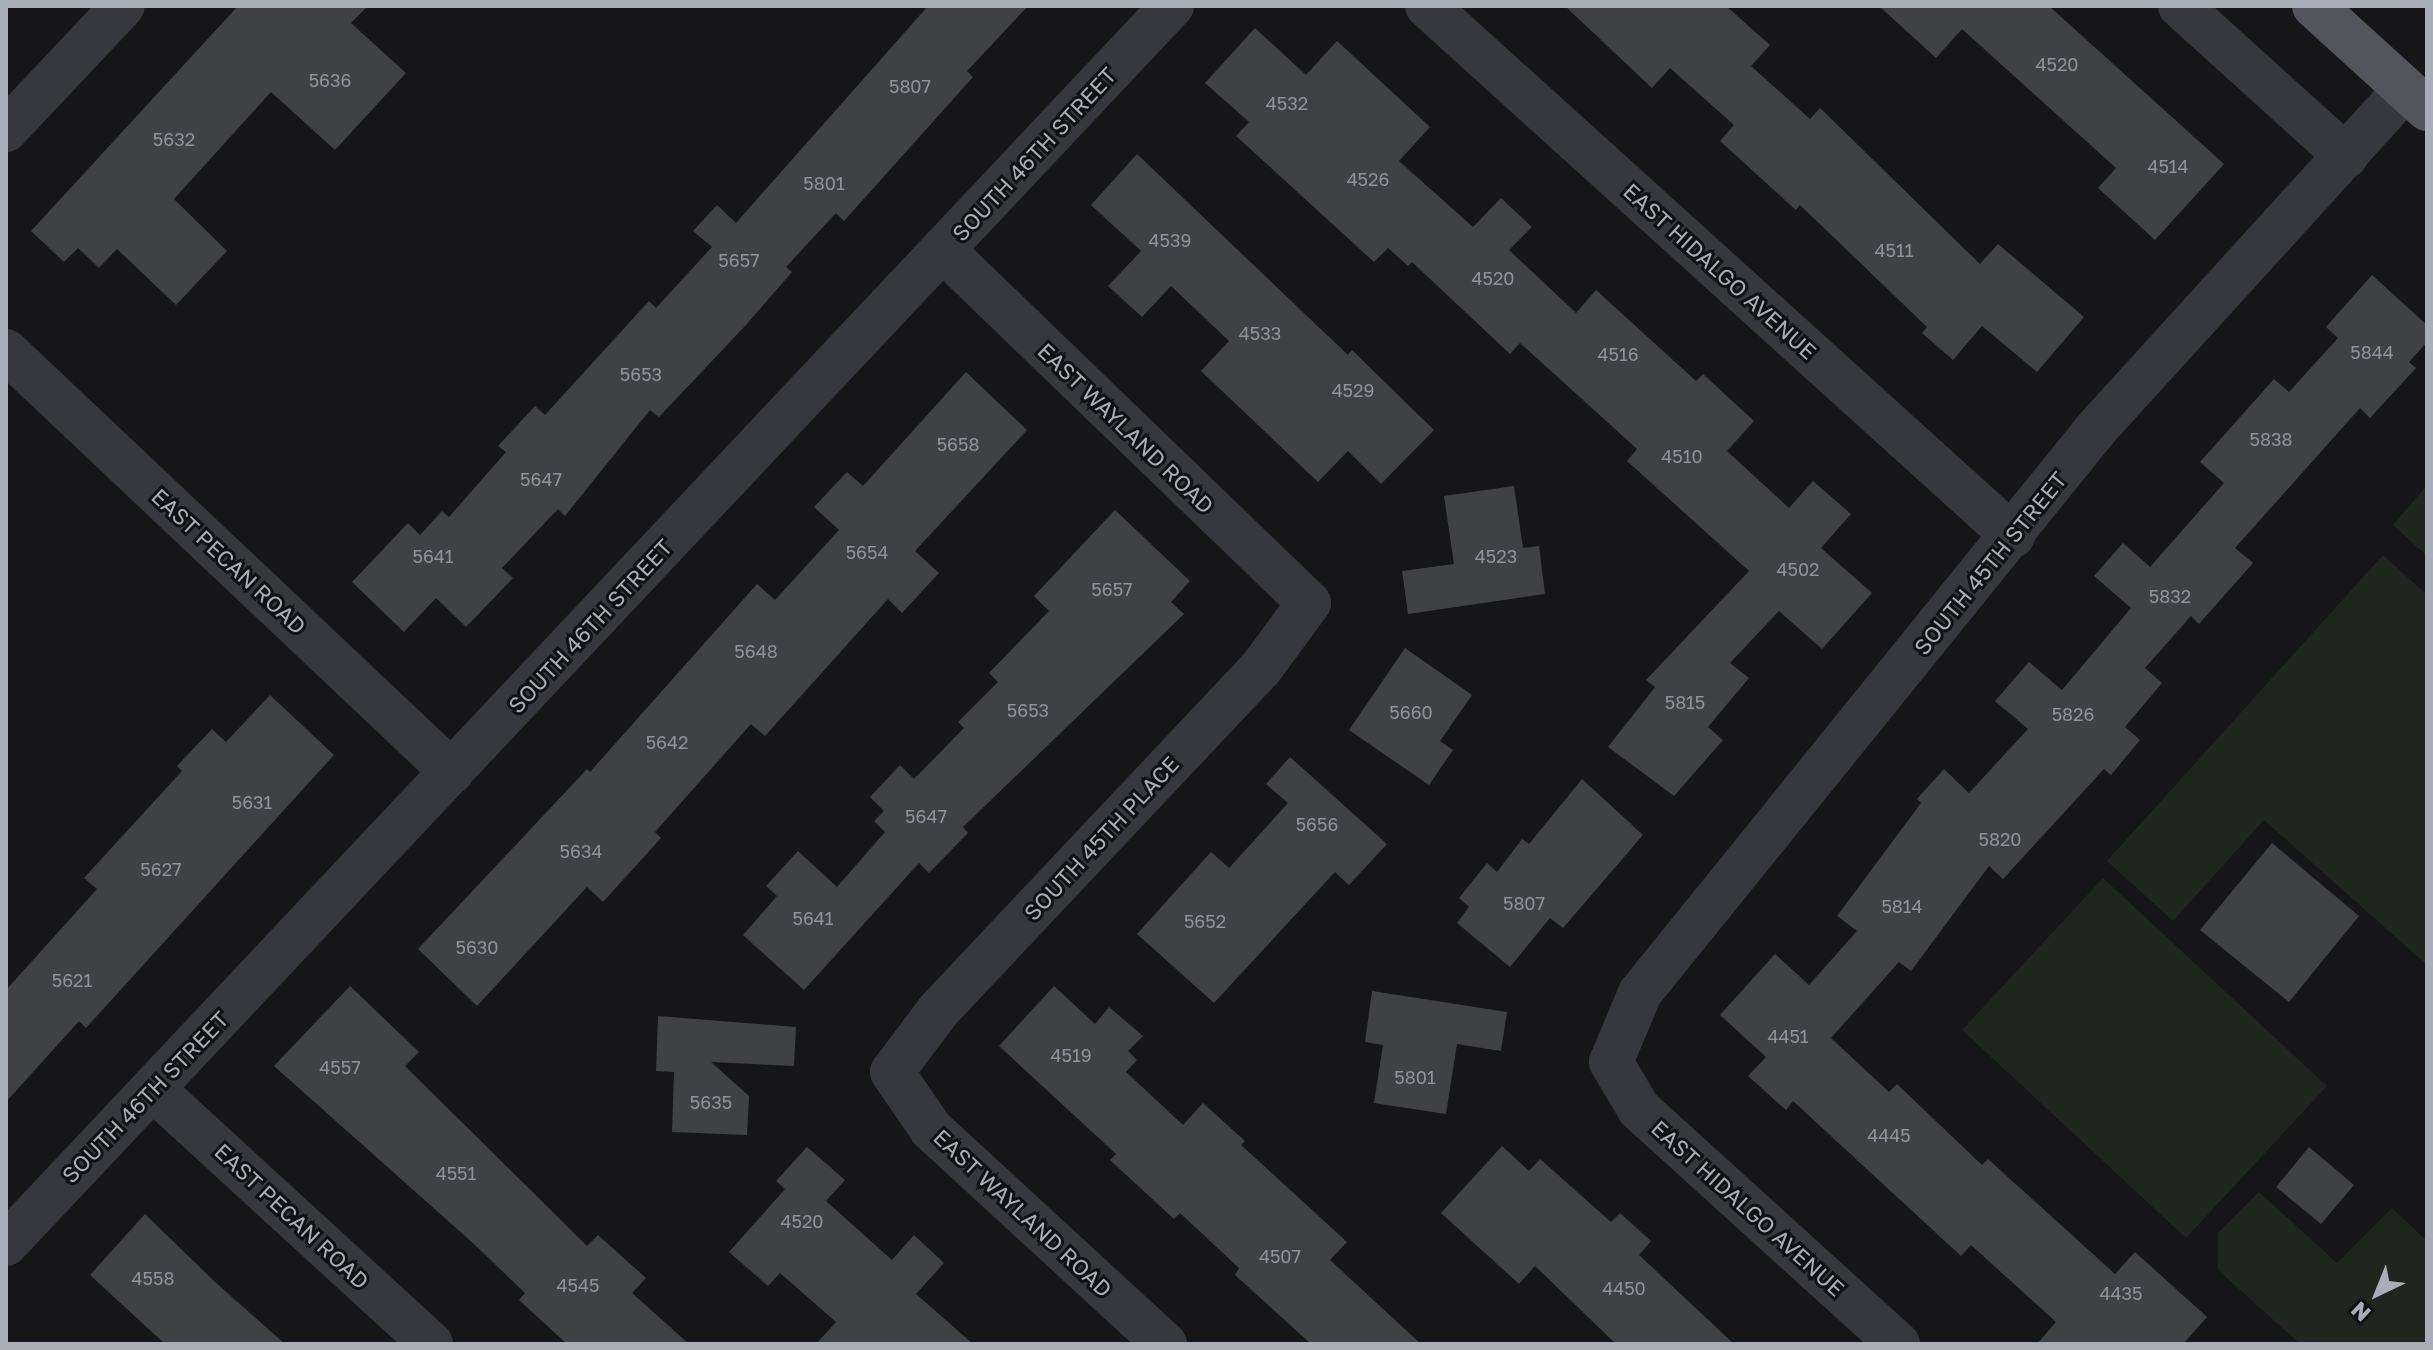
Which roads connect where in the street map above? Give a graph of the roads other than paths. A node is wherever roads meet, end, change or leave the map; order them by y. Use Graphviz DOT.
graph roads {
  1 [pos="123,6"];
  2 [pos="1172,6"];
  3 [pos="1427,6"];
  4 [pos="2180,6"];
  5 [pos="2314,6"];
  6 [pos="2416,99"];
  7 [pos="6,130"];
  8 [pos="2346,156"];
  9 [pos="944,251"];
  10 [pos="6,351"];
  11 [pos="2013,536"];
  12 [pos="1309,603"];
  13 [pos="452,772"];
  14 [pos="1611,1062"];
  15 [pos="892,1072"];
  16 [pos="153,1089"];
  17 [pos="6,1244"];
  18 [pos="431,1344"];
  19 [pos="1165,1344"];
  20 [pos="1898,1344"];
  1 -- 7 [label="street"];
  2 -- 9 [label="street, SOUTH 46TH STREET"];
  3 -- 11 [label="street, EAST HIDALGO AVENUE"];
  4 -- 8 [label="street"];
  5 -- 6 [label="main road"];
  6 -- 8 [label="street, SOUTH 45TH STREET"];
  8 -- 11 [label="street, SOUTH 45TH STREET"];
  9 -- 12 [label="street, EAST WAYLAND ROAD"];
  9 -- 13 [label="street, SOUTH 46TH STREET"];
  10 -- 13 [label="street, EAST PECAN ROAD"];
  11 -- 14 [label="street, SOUTH 45TH STREET"];
  12 -- 15 [label="street, SOUTH 45TH PLACE"];
  13 -- 16 [label="street, SOUTH 46TH STREET"];
  14 -- 20 [label="street, EAST HIDALGO AVENUE"];
  15 -- 19 [label="street, EAST WAYLAND ROAD"];
  16 -- 17 [label="street, SOUTH 46TH STREET"];
  16 -- 18 [label="street, EAST PECAN ROAD"];
}
